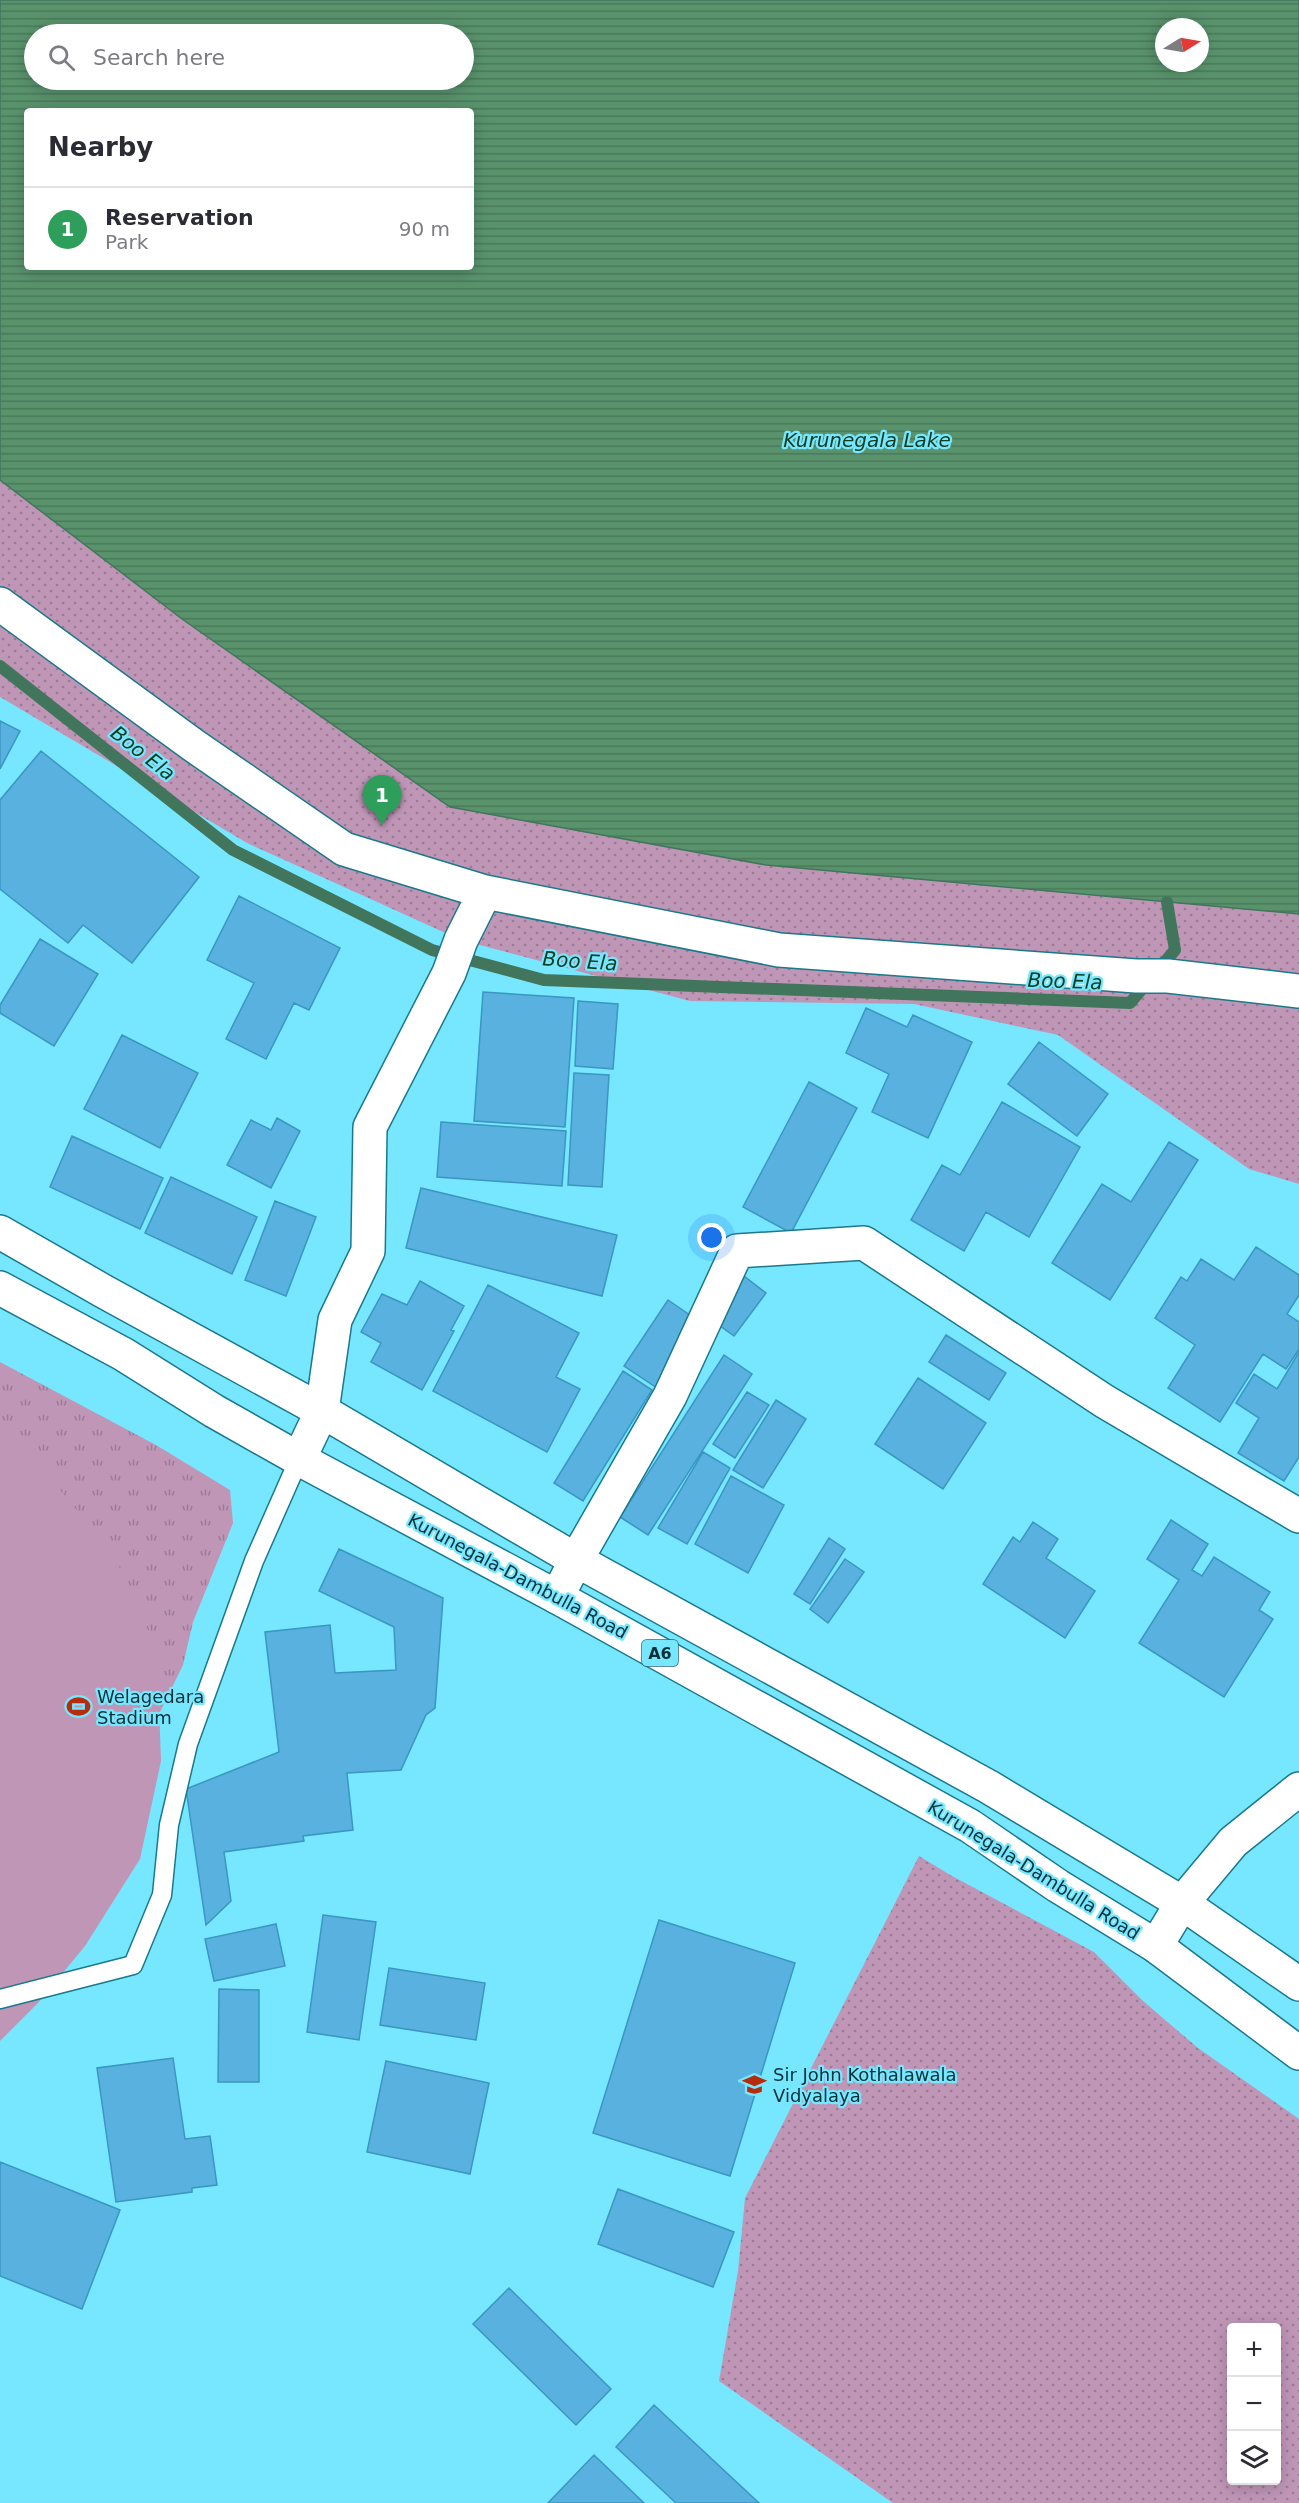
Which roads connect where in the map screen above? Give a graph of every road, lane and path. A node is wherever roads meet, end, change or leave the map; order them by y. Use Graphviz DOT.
graph roads {
  1 [pos="0,604"];
  2 [pos="485,892"];
  3 [pos="1299,991"];
  4 [pos="0,1232"];
  5 [pos="0,1288"];
  6 [pos="321,1411"];
  7 [pos="299,1459"];
  8 [pos="1299,1516"];
  9 [pos="576,1560"];
  10 [pos="557,1597"];
  11 [pos="1299,1789"];
  12 [pos="1182,1903"];
  13 [pos="1156,1946"];
  14 [pos="1299,1984"];
  15 [pos="0,1999"];
  16 [pos="1299,2053"];
  1 -- 2 [label="main road"];
  2 -- 3 [label="main road"];
  2 -- 6 [label="main road"];
  4 -- 6 [label="main road, A6"];
  5 -- 7 [label="main road, Kurunegala-Dambulla Road / A6"];
  6 -- 7 [label="main road"];
  6 -- 9 [label="main road, A6"];
  7 -- 10 [label="main road, Kurunegala-Dambulla Road / A6"];
  7 -- 15 [label="lane"];
  8 -- 9 [label="main road"];
  9 -- 10 [label="main road"];
  9 -- 12 [label="main road, A6"];
  10 -- 13 [label="main road, Kurunegala-Dambulla Road / A6"];
  11 -- 12 [label="main road"];
  12 -- 13 [label="main road"];
  12 -- 14 [label="main road, A6"];
  13 -- 16 [label="main road, Kurunegala-Dambulla Road / A6"];
}
